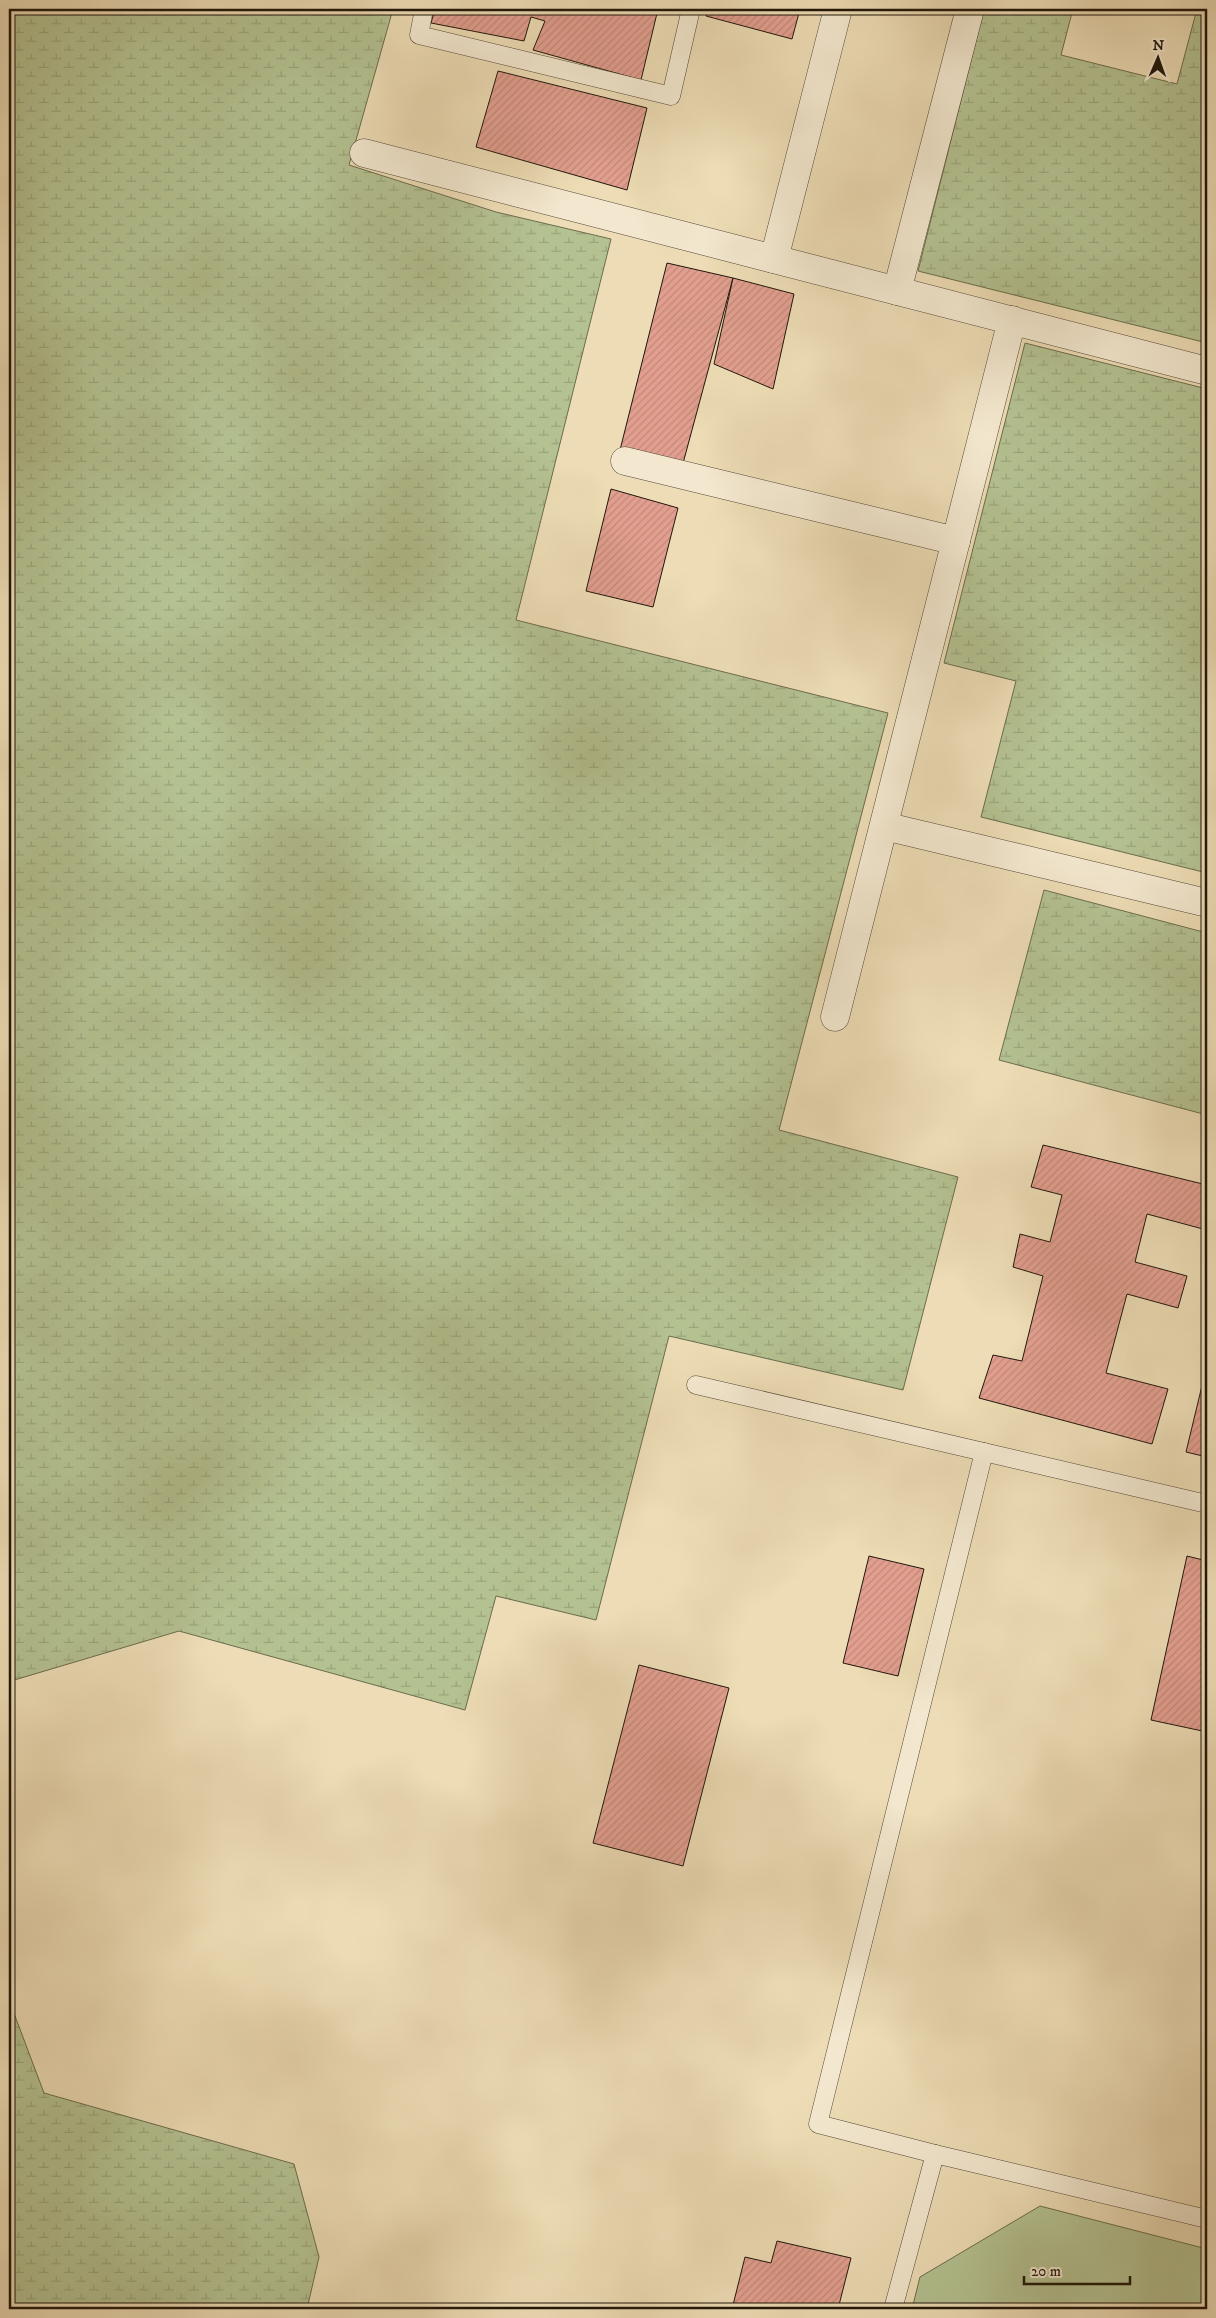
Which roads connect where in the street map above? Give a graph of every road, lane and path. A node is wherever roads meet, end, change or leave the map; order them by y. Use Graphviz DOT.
graph roads {
  1 [pos="424,9"];
  2 [pos="691,9"];
  3 [pos="838,9"];
  4 [pos="970,9"];
  5 [pos="364,153"];
  6 [pos="774,259"];
  7 [pos="897,291"];
  8 [pos="1012,320"];
  9 [pos="1207,371"];
  10 [pos="625,461"];
  11 [pos="956,541"];
  12 [pos="884,826"];
  13 [pos="1207,902"];
  14 [pos="835,1017"];
  15 [pos="696,1385"];
  16 [pos="984,1452"];
  17 [pos="1207,1504"];
  18 [pos="935,2154"];
  19 [pos="1207,2219"];
  20 [pos="893,2309"];
  1 -- 2 [label="lane"];
  3 -- 6 [label="street"];
  4 -- 7 [label="street"];
  5 -- 6 [label="street"];
  6 -- 7 [label="street"];
  7 -- 8 [label="street"];
  8 -- 9 [label="street"];
  8 -- 11 [label="street"];
  10 -- 11 [label="street"];
  11 -- 12 [label="street"];
  12 -- 13 [label="street"];
  12 -- 14 [label="street"];
  15 -- 16 [label="lane"];
  16 -- 17 [label="lane"];
  16 -- 18 [label="lane"];
  18 -- 19 [label="lane"];
  18 -- 20 [label="lane"];
}
